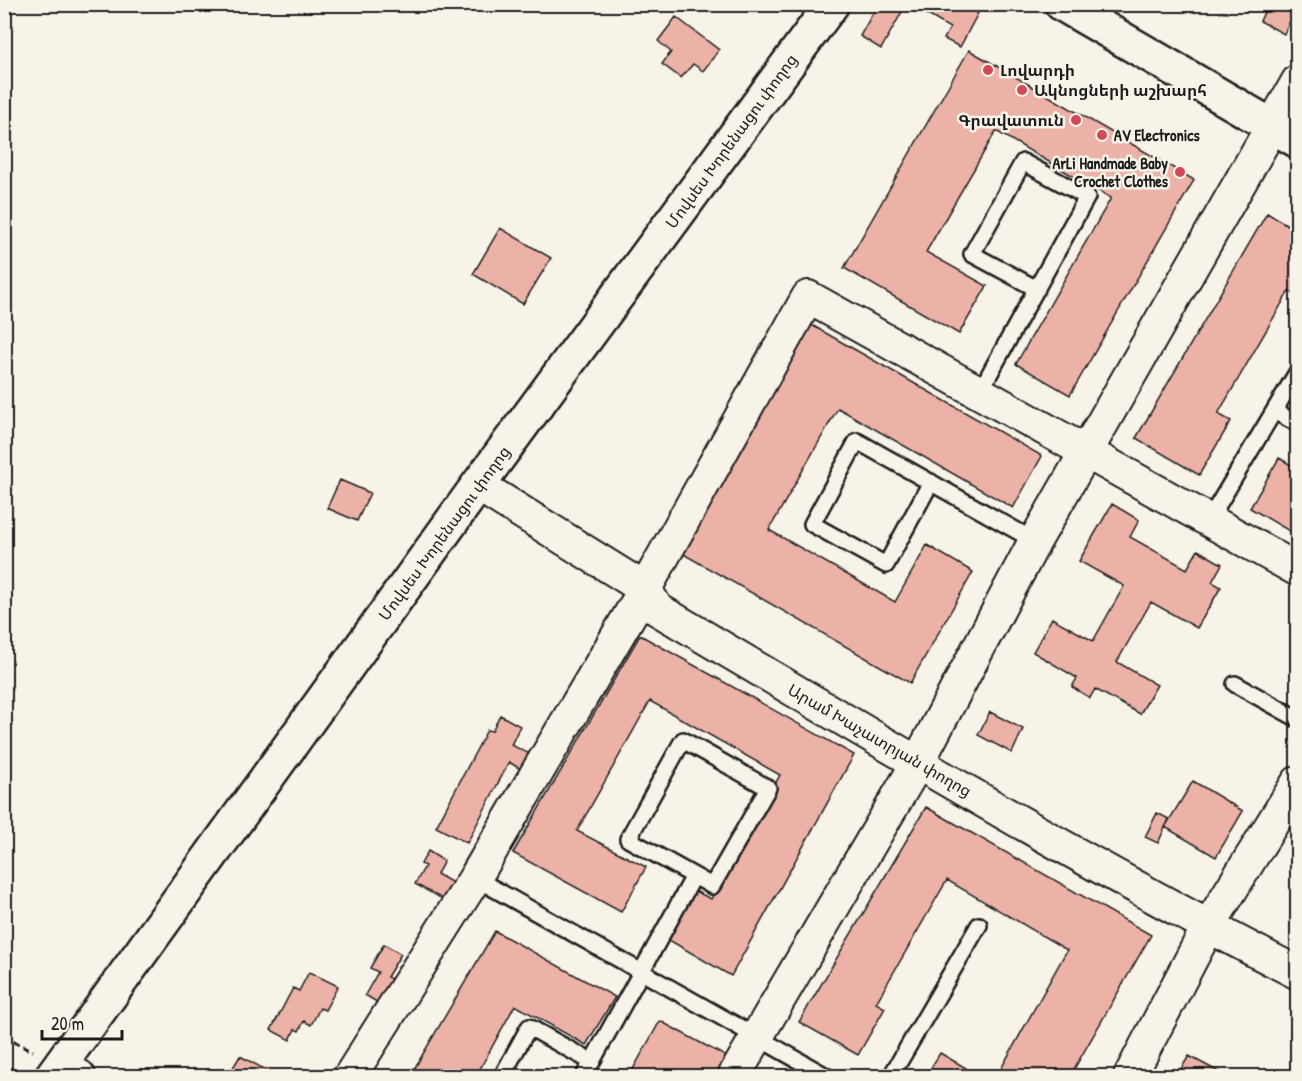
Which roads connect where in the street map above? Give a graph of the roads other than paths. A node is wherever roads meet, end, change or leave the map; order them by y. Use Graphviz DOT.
graph roads {
  1 [pos="832,4"];
  2 [pos="1062,4"];
  3 [pos="1298,81"];
  4 [pos="1285,134"];
  5 [pos="1037,289"];
  6 [pos="1298,371"];
  7 [pos="979,393"];
  8 [pos="1274,411"];
  9 [pos="1298,424"];
  10 [pos="1085,452"];
  11 [pos="931,482"];
  12 [pos="478,485"];
  13 [pos="1209,520"];
  14 [pos="1035,540"];
  15 [pos="1298,570"];
  16 [pos="645,589"];
  17 [pos="1235,684"];
  18 [pos="1298,719"];
  19 [pos="917,764"];
  20 [pos="1298,782"];
  21 [pos="694,876"];
  22 [pos="475,878"];
  23 [pos="978,924"];
  24 [pos="1208,927"];
  25 [pos="641,971"];
  26 [pos="1298,973"];
  27 [pos="757,1036"];
  28 [pos="592,1062"];
  29 [pos="64,1073"];
  30 [pos="350,1077"];
  31 [pos="502,1077"];
  32 [pos="584,1077"];
  33 [pos="734,1077"];
  34 [pos="826,1077"];
  35 [pos="891,1077"];
  36 [pos="1130,1077"];
  1 -- 12 [label="main road, Մովսես Խորենացու փողոց"];
  2 -- 4 [label="main road"];
  3 -- 4 [label="street"];
  4 -- 10 [label="street"];
  5 -- 5 [label="lane"];
  5 -- 7 [label="lane"];
  6 -- 8 [label="lane"];
  7 -- 10 [label="street"];
  7 -- 16 [label="street"];
  8 -- 9 [label="lane"];
  8 -- 13 [label="lane"];
  10 -- 13 [label="street"];
  10 -- 14 [label="street"];
  11 -- 11 [label="lane"];
  11 -- 14 [label="lane"];
  12 -- 16 [label="street, Արամ Խաչատրյան փողոց"];
  12 -- 29 [label="main road, Մովսես Խորենացու փողոց"];
  13 -- 15 [label="street"];
  14 -- 19 [label="street"];
  16 -- 19 [label="street, Արամ Խաչատրյան փողոց"];
  16 -- 22 [label="street"];
  17 -- 18 [label="lane"];
  19 -- 24 [label="street, Արամ Խաչատրյան փողոց"];
  19 -- 27 [label="street"];
  20 -- 24 [label="street"];
  21 -- 21 [label="lane"];
  21 -- 25 [label="lane"];
  22 -- 25 [label="lane"];
  22 -- 30 [label="street"];
  23 -- 35 [label="lane"];
  24 -- 26 [label="street, Արամ Խաչատրյան փողոց"];
  24 -- 36 [label="street"];
  25 -- 27 [label="lane"];
  25 -- 28 [label="lane"];
  27 -- 33 [label="street"];
  27 -- 34 [label="lane"];
  28 -- 31 [label="lane"];
  28 -- 32 [label="lane"];
}
